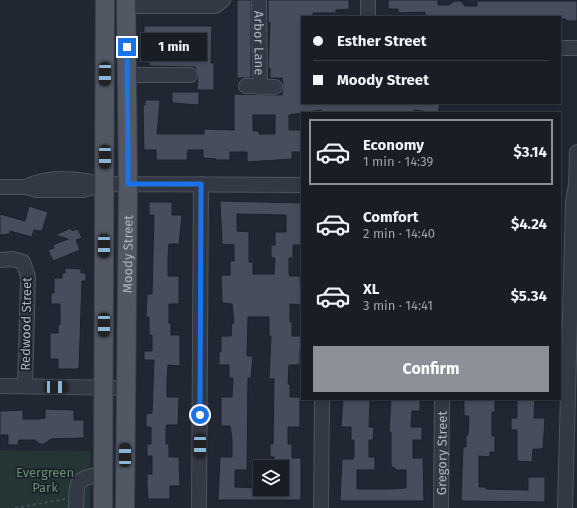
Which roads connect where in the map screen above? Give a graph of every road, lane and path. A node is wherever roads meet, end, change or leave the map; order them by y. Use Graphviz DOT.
graph roads {
  1 [pos="105,0"];
  2 [pos="222,0"];
  3 [pos="259,0"];
  4 [pos="368,0"];
  5 [pos="126,3"];
  6 [pos="368,16"];
  7 [pos="561,48"];
  8 [pos="577,48"];
  9 [pos="127,75"];
  10 [pos="190,75"];
  11 [pos="246,86"];
  12 [pos="260,86"];
  13 [pos="275,87"];
  14 [pos="577,152"];
  15 [pos="104,184"];
  16 [pos="128,184"];
  17 [pos="201,184"];
  18 [pos="301,185"];
  19 [pos="0,187"];
  20 [pos="0,260"];
  21 [pos="0,386"];
  22 [pos="25,386"];
  23 [pos="104,388"];
  24 [pos="126,388"];
  25 [pos="322,400"];
  26 [pos="442,400"];
  27 [pos="103,474"];
  28 [pos="76,502"];
  29 [pos="15,508"];
  30 [pos="103,508"];
  31 [pos="125,508"];
  32 [pos="199,508"];
  33 [pos="321,508"];
  34 [pos="441,508"];
  35 [pos="565,508"];
  1 -- 15 [label="main road, Moody Street"];
  2 -- 5 [label="street"];
  3 -- 12 [label="street, Arbor Lane"];
  4 -- 6 [label="street"];
  5 -- 9 [label="main road, Moody Street"];
  7 -- 8 [label="street"];
  9 -- 10 [label="street"];
  9 -- 16 [label="main road, Moody Street"];
  11 -- 12 [label="street"];
  12 -- 13 [label="street"];
  14 -- 35 [label="street"];
  15 -- 16 [label="street"];
  15 -- 19 [label="street"];
  15 -- 23 [label="main road, Moody Street"];
  16 -- 17 [label="street"];
  16 -- 24 [label="main road, Moody Street"];
  17 -- 18 [label="street"];
  17 -- 32 [label="street"];
  20 -- 22 [label="street, Redwood Street"];
  21 -- 22 [label="street"];
  22 -- 23 [label="street"];
  23 -- 24 [label="street"];
  23 -- 27 [label="main road, Moody Street"];
  24 -- 31 [label="main road, Moody Street"];
  25 -- 33 [label="street"];
  26 -- 34 [label="street, Gregory Street"];
  27 -- 28 [label="street"];
  27 -- 30 [label="main road, Moody Street"];
  28 -- 29 [label="path"];
}
